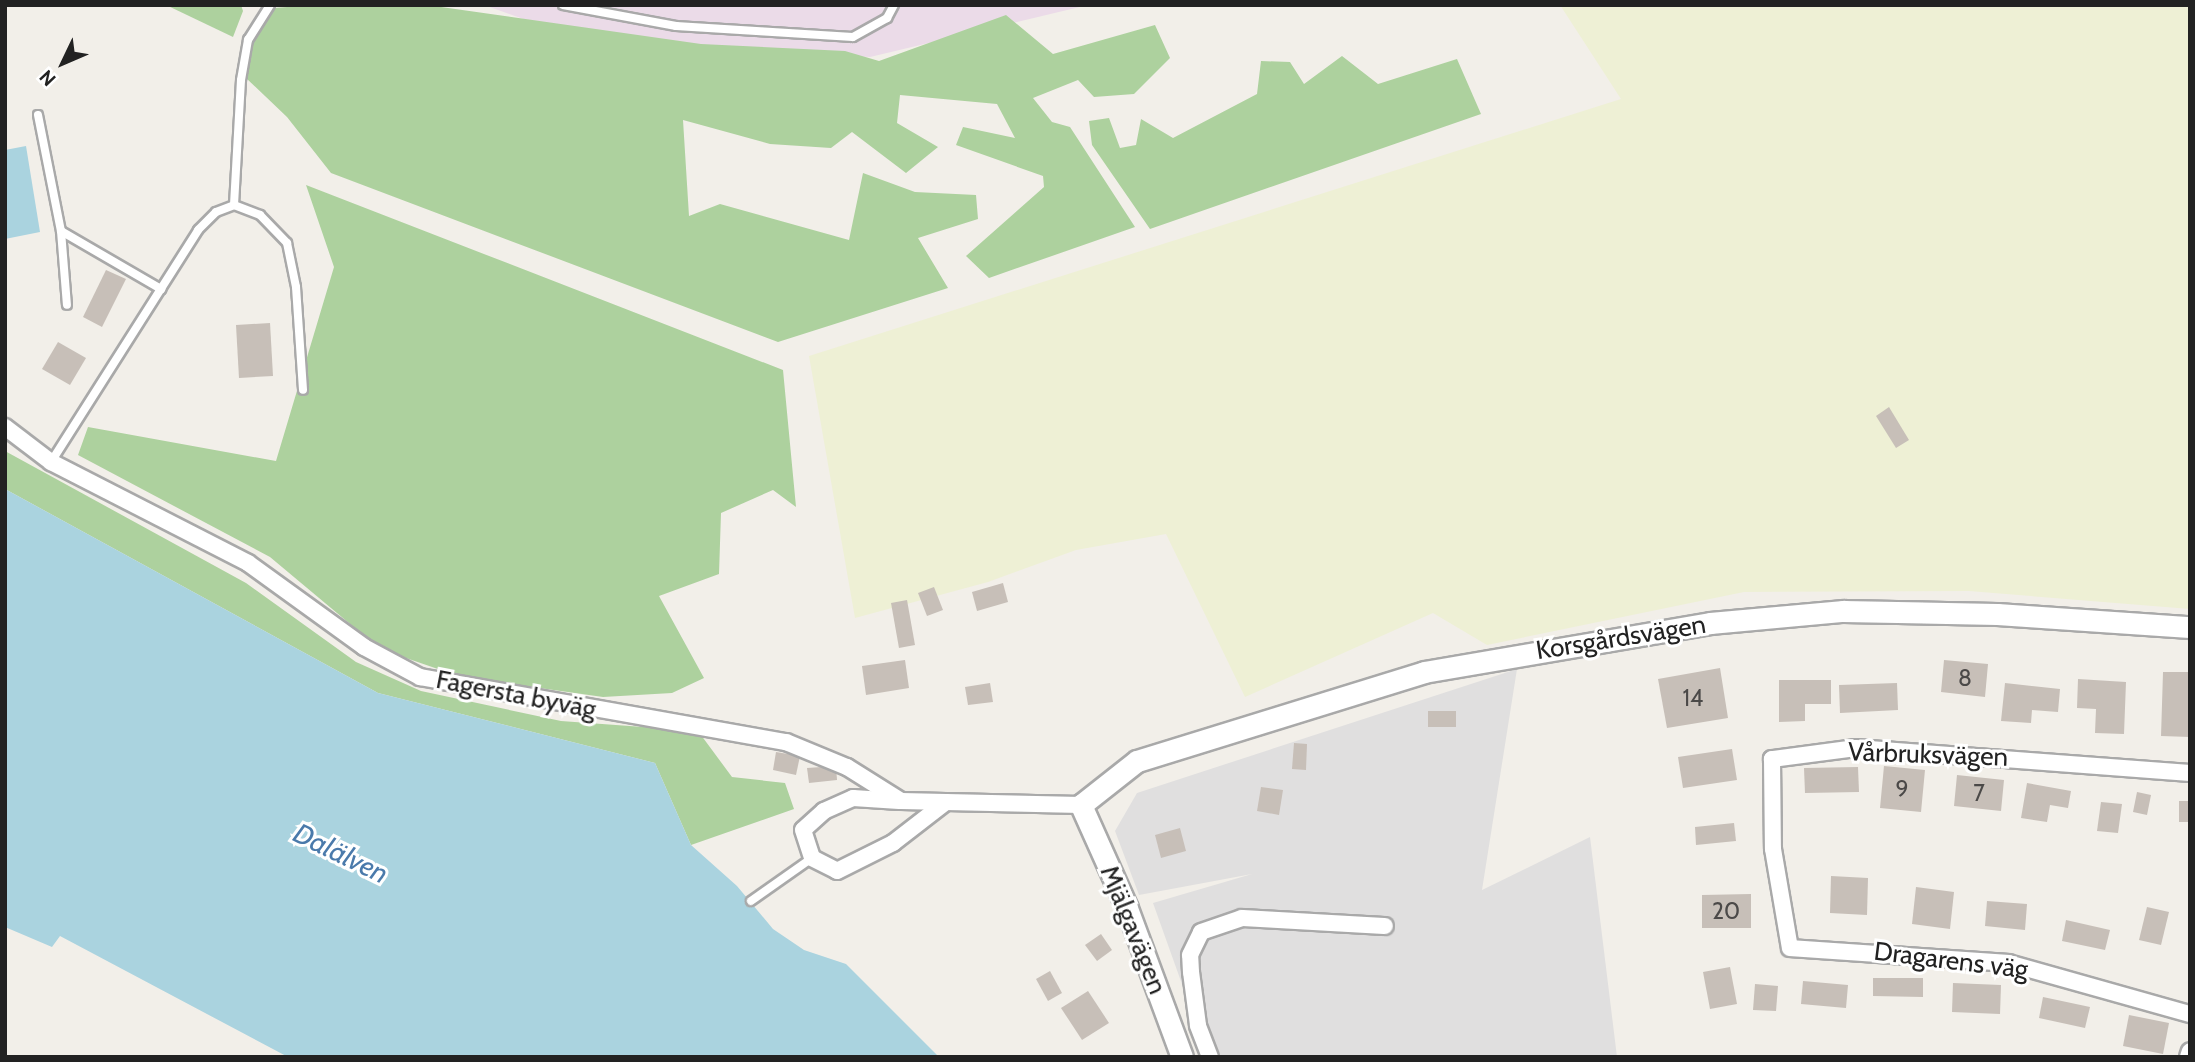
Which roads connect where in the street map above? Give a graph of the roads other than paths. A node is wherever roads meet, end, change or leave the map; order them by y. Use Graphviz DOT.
graph roads {
  1 [pos="270,5"];
  2 [pos="563,5"];
  3 [pos="894,5"];
  4 [pos="38,115"];
  5 [pos="234,205"];
  6 [pos="61,231"];
  7 [pos="161,289"];
  8 [pos="67,305"];
  9 [pos="303,390"];
  10 [pos="5,427"];
  11 [pos="51,462"];
  12 [pos="2190,627"];
  13 [pos="2190,773"];
  14 [pos="901,801"];
  15 [pos="946,802"];
  16 [pos="1081,805"];
  17 [pos="812,859"];
  18 [pos="751,901"];
  19 [pos="1385,926"];
  20 [pos="1790,948"];
  21 [pos="2190,1014"];
  22 [pos="2190,1051"];
  23 [pos="1182,1057"];
  24 [pos="1210,1057"];
  25 [pos="2188,1057"];
  1 -- 5 [label="lane"];
  2 -- 3 [label="lane"];
  4 -- 6 [label="lane"];
  5 -- 7 [label="lane"];
  5 -- 9 [label="lane"];
  6 -- 7 [label="lane"];
  6 -- 8 [label="lane"];
  7 -- 11 [label="lane"];
  10 -- 11 [label="street, Fagersta byväg"];
  11 -- 14 [label="street, Fagersta byväg"];
  12 -- 16 [label="street, Korsgårdsvägen"];
  13 -- 20 [label="street, Vårbruksvägen"];
  14 -- 15 [label="street"];
  14 -- 17 [label="street"];
  15 -- 16 [label="street"];
  15 -- 17 [label="street"];
  16 -- 23 [label="street, Mjälgavägen"];
  17 -- 18 [label="lane"];
  19 -- 24 [label="street"];
  20 -- 21 [label="street, Dragarens väg"];
  22 -- 25 [label="street"];
}
